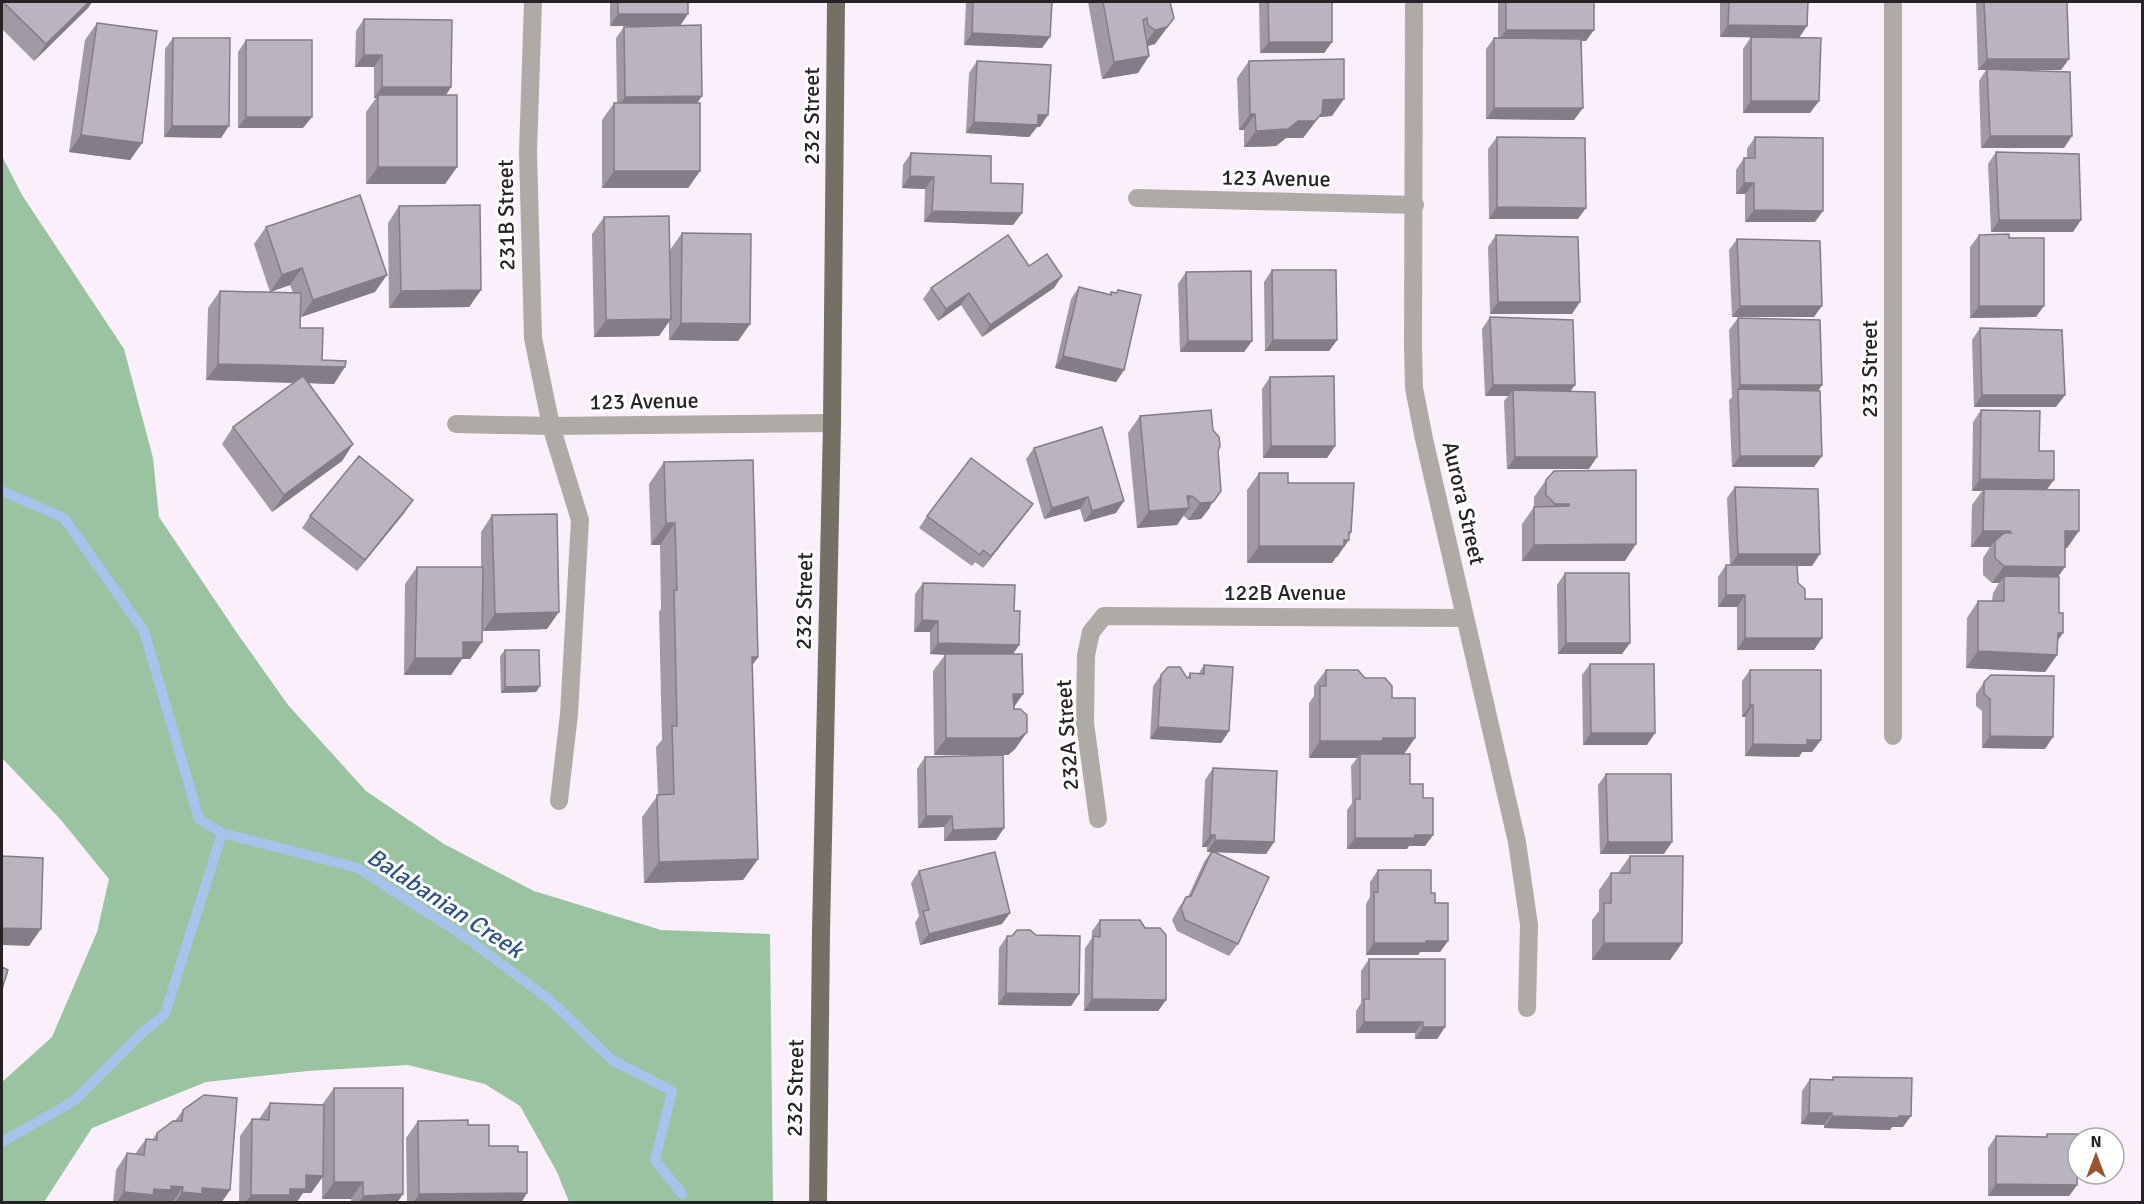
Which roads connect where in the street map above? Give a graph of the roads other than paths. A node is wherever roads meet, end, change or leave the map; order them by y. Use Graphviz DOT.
graph roads {
  1 [pos="533,2"];
  2 [pos="836,2"];
  3 [pos="1414,2"];
  4 [pos="1893,2"];
  5 [pos="1137,198"];
  6 [pos="1415,205"];
  7 [pos="832,423"];
  8 [pos="456,424"];
  9 [pos="551,426"];
  10 [pos="1104,616"];
  11 [pos="1466,618"];
  12 [pos="1893,736"];
  13 [pos="559,801"];
  14 [pos="1098,819"];
  15 [pos="1527,1008"];
  16 [pos="818,1203"];
  1 -- 9 [label="street, 231B Street"];
  2 -- 7 [label="main road, 232 Street"];
  3 -- 6 [label="street, Aurora Street"];
  4 -- 12 [label="street, 233 Street"];
  5 -- 6 [label="street, 123 Avenue"];
  6 -- 11 [label="street, Aurora Street"];
  7 -- 9 [label="street, 123 Avenue"];
  7 -- 16 [label="main road, 232 Street"];
  8 -- 9 [label="street, 123 Avenue"];
  9 -- 13 [label="street, 231B Street"];
  10 -- 11 [label="street, 122B Avenue"];
  10 -- 14 [label="street, 232A Street"];
  11 -- 15 [label="street, Aurora Street"];
}
